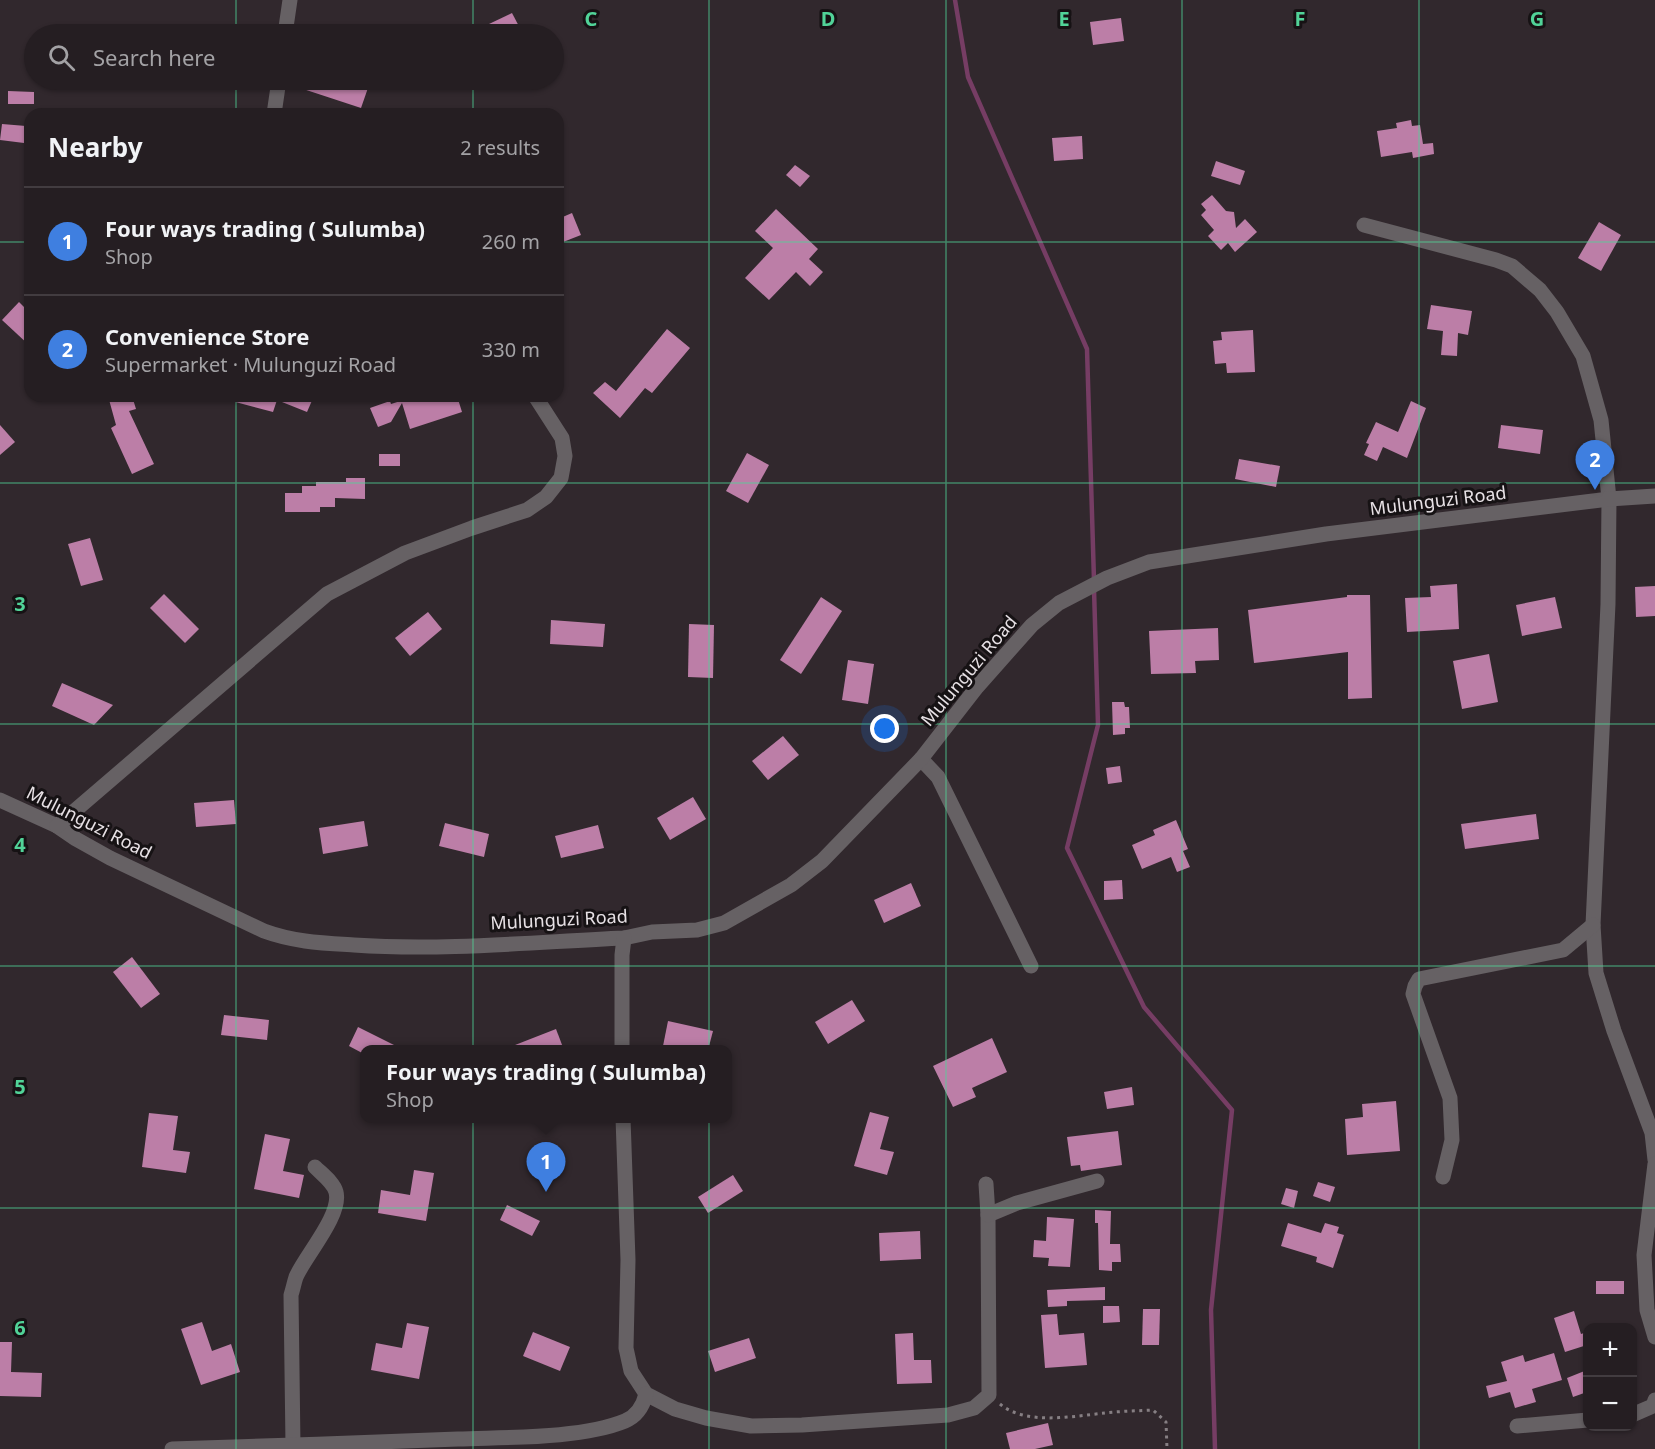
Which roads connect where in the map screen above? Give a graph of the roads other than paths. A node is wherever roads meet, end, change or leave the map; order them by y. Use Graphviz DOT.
graph roads {
  1 [pos="290,0"];
  2 [pos="286,24"];
  3 [pos="278,90"];
  4 [pos="275,108"];
  5 [pos="1364,225"];
  6 [pos="539,402"];
  7 [pos="1655,496"];
  8 [pos="1610,499"];
  9 [pos="921,759"];
  10 [pos="0,800"];
  11 [pos="57,826"];
  12 [pos="1593,925"];
  13 [pos="624,938"];
  14 [pos="1031,966"];
  15 [pos="622,1045"];
  16 [pos="623,1123"];
  17 [pos="1655,1162"];
  18 [pos="315,1167"];
  19 [pos="1443,1177"];
  20 [pos="1097,1181"];
  21 [pos="986,1184"];
  22 [pos="988,1215"];
  23 [pos="1655,1337"];
  24 [pos="646,1394"];
  25 [pos="1655,1401"];
  26 [pos="1637,1413"];
  27 [pos="1583,1420"];
  28 [pos="1517,1426"];
  29 [pos="293,1446"];
  30 [pos="172,1449"];
  1 -- 2 [label="street"];
  3 -- 4 [label="street"];
  5 -- 8 [label="street"];
  6 -- 11 [label="street"];
  7 -- 8 [label="street, Mulunguzi Road"];
  8 -- 9 [label="street, Mulunguzi Road"];
  8 -- 12 [label="street"];
  9 -- 13 [label="street, Mulunguzi Road"];
  9 -- 14 [label="street"];
  10 -- 11 [label="street, Mulunguzi Road"];
  11 -- 13 [label="street, Mulunguzi Road"];
  12 -- 17 [label="street"];
  12 -- 19 [label="street"];
  13 -- 15 [label="street"];
  16 -- 24 [label="street"];
  17 -- 23 [label="street"];
  18 -- 29 [label="street"];
  20 -- 22 [label="street"];
  21 -- 22 [label="street"];
  22 -- 24 [label="street"];
  24 -- 29 [label="street"];
  25 -- 26 [label="street"];
  27 -- 28 [label="street"];
  29 -- 30 [label="street"];
}
